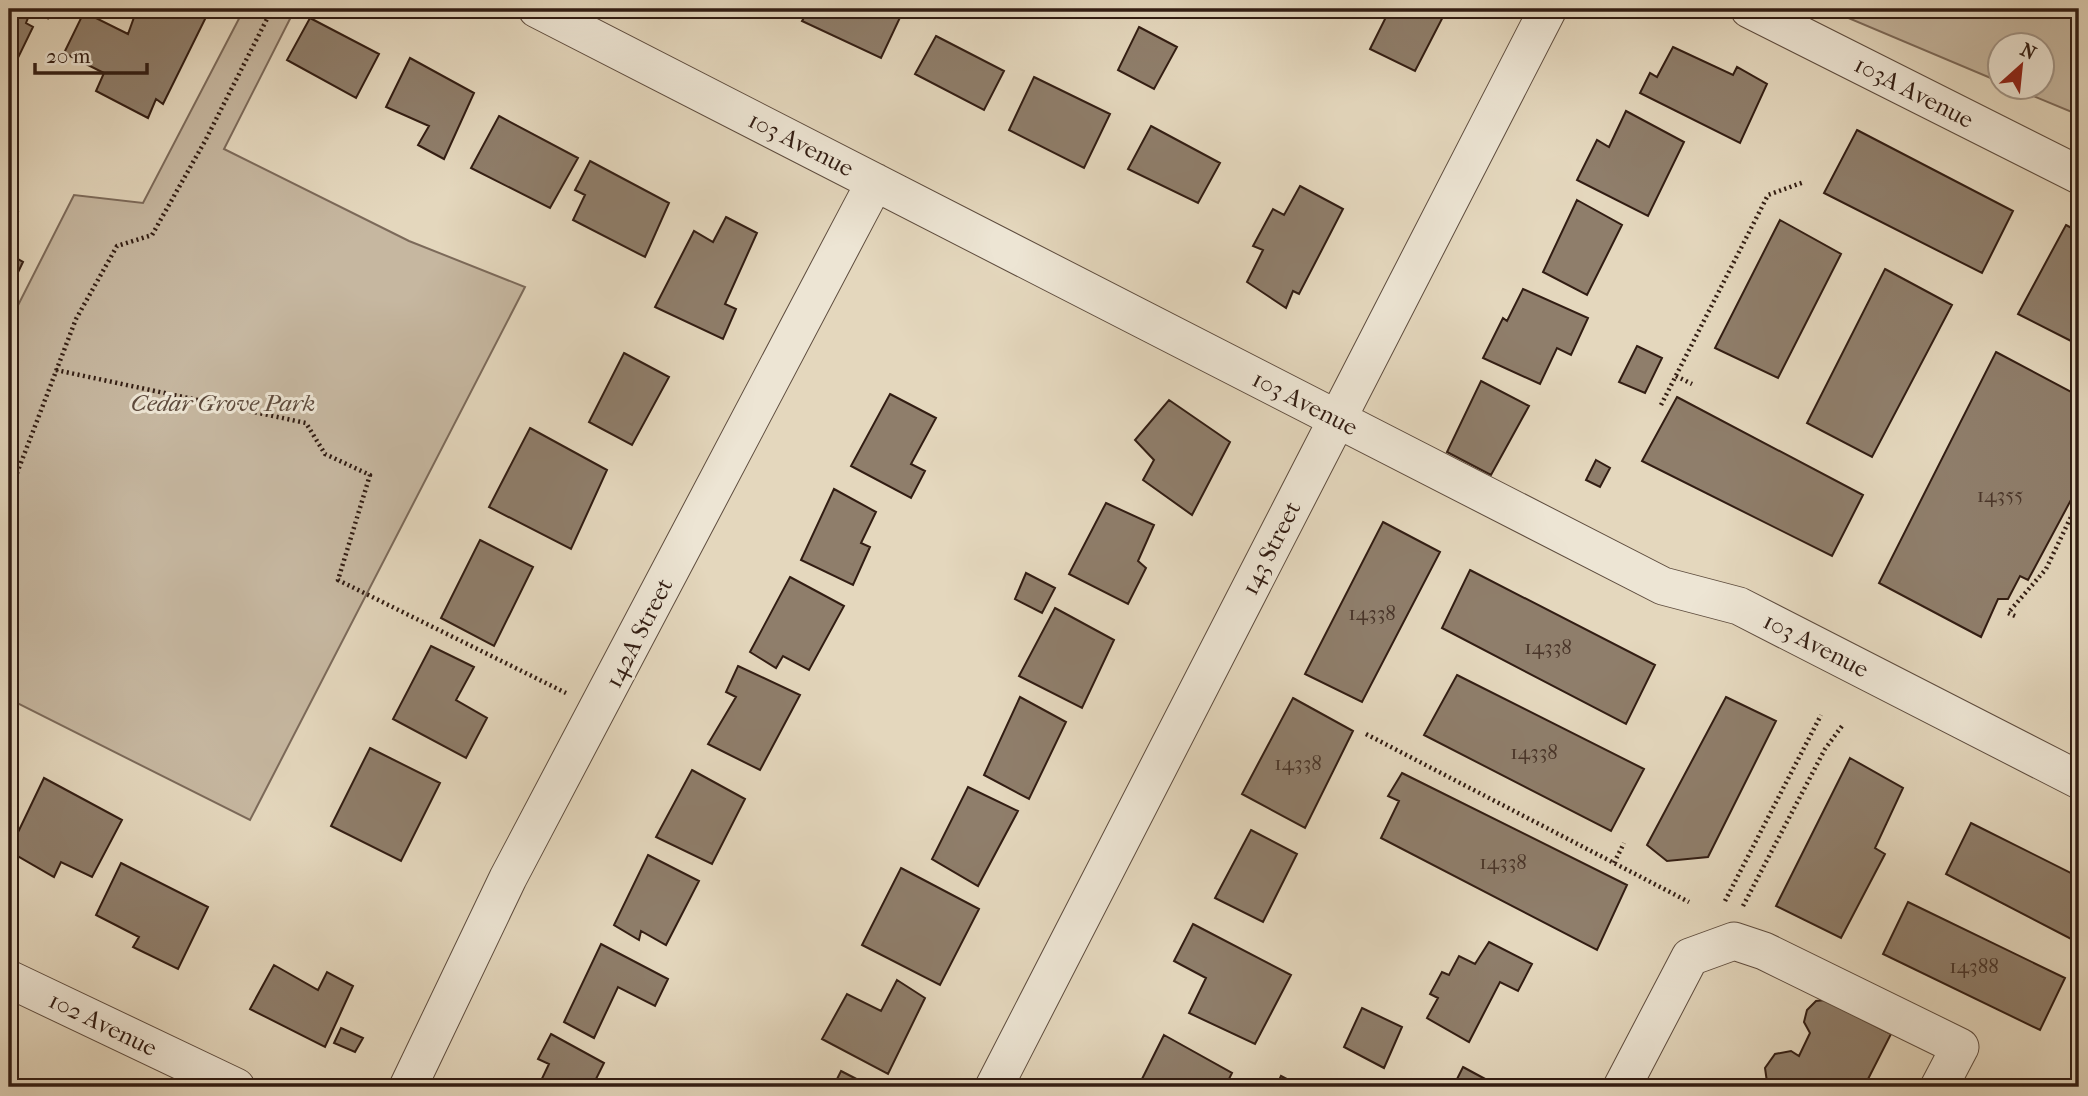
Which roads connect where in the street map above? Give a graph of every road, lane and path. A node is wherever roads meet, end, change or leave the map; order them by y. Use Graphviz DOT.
graph roads {
  1 [pos="27,9"];
  2 [pos="272,9"];
  3 [pos="537,9"];
  4 [pos="1548,9"];
  5 [pos="1749,9"];
  6 [pos="50,18"];
  7 [pos="2079,175"];
  8 [pos="875,182"];
  9 [pos="1804,182"];
  10 [pos="57,370"];
  11 [pos="1676,376"];
  12 [pos="1692,384"];
  13 [pos="1661,405"];
  14 [pos="1338,419"];
  15 [pos="9,494"];
  16 [pos="2079,500"];
  17 [pos="2015,617"];
  18 [pos="576,698"];
  19 [pos="1821,715"];
  20 [pos="1842,726"];
  21 [pos="1366,734"];
  22 [pos="2079,780"];
  23 [pos="1624,843"];
  24 [pos="1614,863"];
  25 [pos="1725,901"];
  26 [pos="1689,902"];
  27 [pos="1740,911"];
  28 [pos="9,979"];
  29 [pos="236,1087"];
  30 [pos="408,1087"];
  31 [pos="994,1087"];
  32 [pos="1622,1087"];
  33 [pos="1939,1087"];
  1 -- 6 [label="path"];
  2 -- 10 [label="path"];
  3 -- 8 [label="street, 103 Avenue"];
  4 -- 14 [label="street, 143 Street"];
  5 -- 7 [label="street, 103A Avenue"];
  8 -- 14 [label="street, 103 Avenue"];
  8 -- 30 [label="street, 142A Street"];
  9 -- 11 [label="path"];
  10 -- 15 [label="path"];
  10 -- 18 [label="path"];
  11 -- 12 [label="path"];
  11 -- 13 [label="path"];
  14 -- 22 [label="street, 103 Avenue"];
  14 -- 31 [label="street, 143 Street"];
  16 -- 17 [label="path"];
  19 -- 25 [label="path"];
  20 -- 27 [label="path"];
  21 -- 24 [label="path"];
  23 -- 24 [label="path"];
  24 -- 26 [label="path"];
  28 -- 29 [label="street, 102 Avenue"];
  32 -- 33 [label="street"];
}
